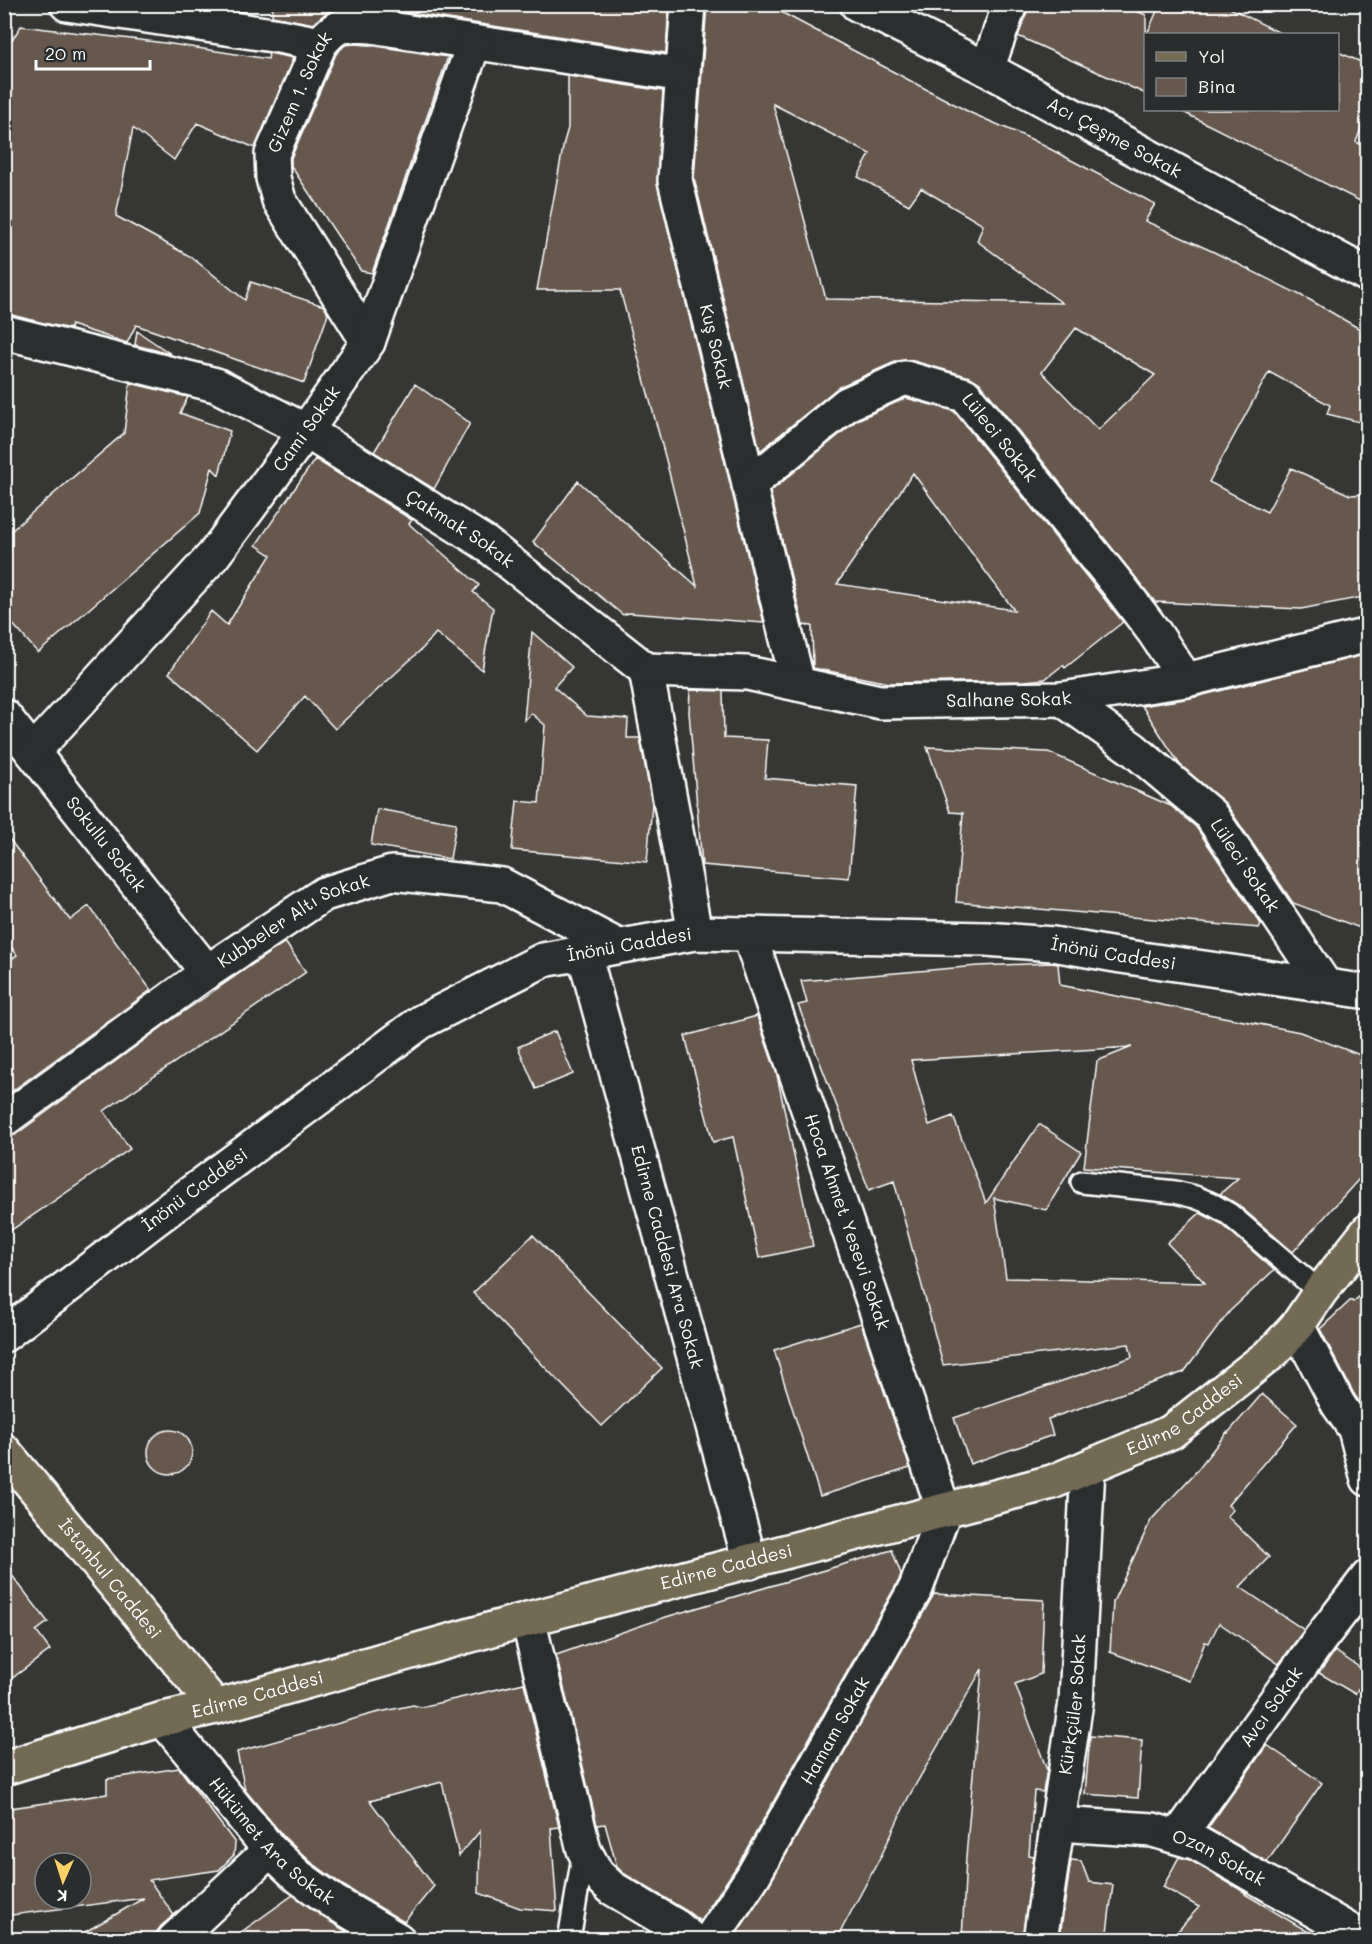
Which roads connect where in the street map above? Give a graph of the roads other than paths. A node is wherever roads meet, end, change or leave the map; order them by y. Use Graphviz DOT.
graph roads {
  1 [pos="67,4"];
  2 [pos="688,4"];
  3 [pos="857,4"];
  4 [pos="1010,4"];
  5 [pos="474,43"];
  6 [pos="320,44"];
  7 [pos="987,69"];
  8 [pos="683,75"];
  9 [pos="1368,275"];
  10 [pos="4,332"];
  11 [pos="368,342"];
  12 [pos="306,431"];
  13 [pos="749,485"];
  14 [pos="1368,636"];
  15 [pos="646,670"];
  16 [pos="1186,680"];
  17 [pos="798,684"];
  18 [pos="1062,699"];
  19 [pos="4,716"];
  20 [pos="33,752"];
  21 [pos="695,933"];
  22 [pos="749,934"];
  23 [pos="618,946"];
  24 [pos="584,953"];
  25 [pos="207,972"];
  26 [pos="1325,985"];
  27 [pos="1368,992"];
  28 [pos="4,1120"];
  29 [pos="1082,1182"];
  30 [pos="1368,1231"];
  31 [pos="1320,1292"];
  32 [pos="1297,1326"];
  33 [pos="4,1335"];
  34 [pos="1361,1431"];
  35 [pos="4,1450"];
  36 [pos="1088,1467"];
  37 [pos="1368,1479"];
  38 [pos="944,1511"];
  39 [pos="750,1562"];
  40 [pos="1368,1577"];
  41 [pos="528,1619"];
  42 [pos="216,1707"];
  43 [pos="163,1719"];
  44 [pos="4,1768"];
  45 [pos="1057,1824"];
  46 [pos="1178,1837"];
  47 [pos="270,1850"];
  48 [pos="584,1850"];
  49 [pos="174,1940"];
  50 [pos="398,1940"];
  51 [pos="569,1940"];
  52 [pos="692,1940"];
  53 [pos="710,1940"];
  54 [pos="1040,1940"];
  55 [pos="1366,1940"];
  1 -- 6 [label="street"];
  2 -- 8 [label="street, Kuş Sokak"];
  3 -- 7 [label="street, Acı Çeşme Sokak"];
  4 -- 7 [label="street"];
  5 -- 6 [label="street, Gizem 1. Sokak"];
  5 -- 8 [label="street, Gizem 1. Sokak"];
  5 -- 11 [label="street, Cami Sokak"];
  6 -- 11 [label="street, Gizem 1. Sokak"];
  7 -- 9 [label="street, Acı Çeşme Sokak"];
  8 -- 13 [label="street, Kuş Sokak"];
  10 -- 12 [label="street, Çakmak Sokak"];
  11 -- 12 [label="street, Cami Sokak"];
  12 -- 15 [label="street, Çakmak Sokak"];
  12 -- 20 [label="street, Cami Sokak"];
  13 -- 16 [label="street, Lüleci Sokak"];
  13 -- 17 [label="street, Kuş Sokak"];
  14 -- 16 [label="street, Salhane Sokak"];
  15 -- 17 [label="street, Salhane Sokak"];
  15 -- 21 [label="street"];
  16 -- 18 [label="street, Salhane Sokak"];
  17 -- 18 [label="street, Salhane Sokak"];
  18 -- 26 [label="street, Lüleci Sokak"];
  19 -- 20 [label="street, Sokullu Sokak"];
  20 -- 25 [label="street, Sokullu Sokak"];
  21 -- 22 [label="street, İnönü Caddesi"];
  21 -- 23 [label="street, İnönü Caddesi"];
  22 -- 26 [label="street, İnönü Caddesi"];
  22 -- 38 [label="street, Hoca Ahmet Yesevi Sokak"];
  23 -- 24 [label="street, İnönü Caddesi"];
  23 -- 25 [label="street, Kubbeler Altı Sokak"];
  24 -- 33 [label="street, İnönü Caddesi"];
  24 -- 39 [label="street, Edirne Caddesi Ara Sokak"];
  25 -- 28 [label="street, Kubbeler Altı Sokak"];
  26 -- 27 [label="street, İnönü Caddesi"];
  29 -- 31 [label="lane"];
  30 -- 31 [label="main road, Edirne Caddesi"];
  31 -- 32 [label="main road, Edirne Caddesi"];
  32 -- 34 [label="street"];
  32 -- 36 [label="main road, Edirne Caddesi"];
  34 -- 37 [label="street"];
  35 -- 42 [label="main road, İstanbul Caddesi"];
  36 -- 38 [label="main road, Edirne Caddesi"];
  36 -- 45 [label="street, Kürkçüler Sokak"];
  38 -- 39 [label="main road, Edirne Caddesi"];
  38 -- 53 [label="street, Hamam Sokak"];
  39 -- 41 [label="main road, Edirne Caddesi"];
  40 -- 46 [label="street, Avcı Sokak"];
  41 -- 42 [label="main road, Edirne Caddesi"];
  41 -- 48 [label="street"];
  42 -- 43 [label="main road, Edirne Caddesi"];
  43 -- 44 [label="main road, Edirne Caddesi"];
  43 -- 47 [label="street, Hükümet Ara Sokak"];
  45 -- 46 [label="street, Ozan Sokak"];
  45 -- 54 [label="street, Kürkçüler Sokak"];
  46 -- 55 [label="street, Ozan Sokak"];
  47 -- 49 [label="street"];
  47 -- 50 [label="street, Hükümet Ara Sokak"];
  48 -- 51 [label="lane"];
  48 -- 52 [label="street"];
}
